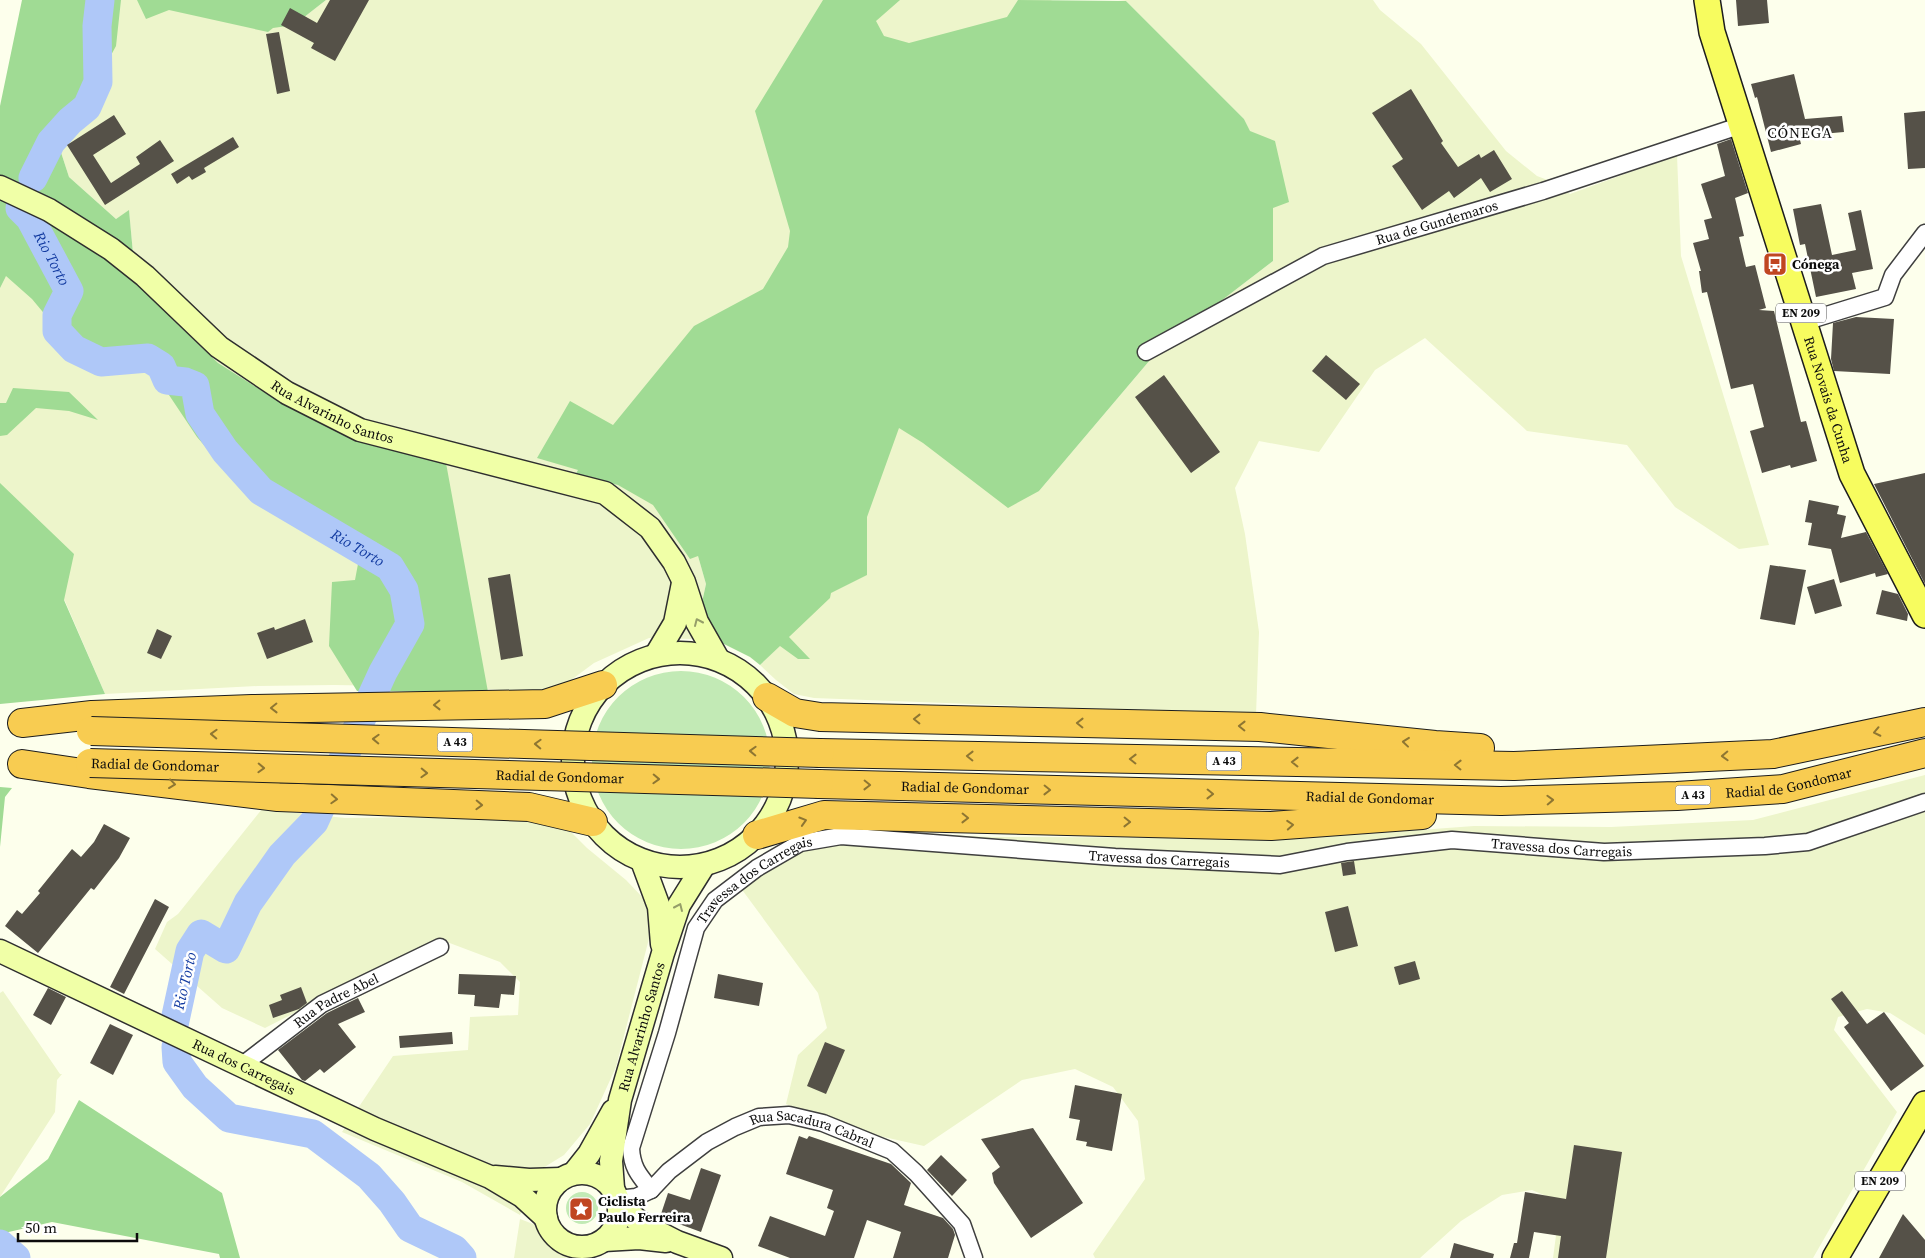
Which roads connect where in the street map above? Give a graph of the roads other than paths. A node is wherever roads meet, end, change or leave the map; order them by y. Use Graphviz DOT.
graph roads {
  1 [pos="1707,0"];
  2 [pos="1742,124"];
  3 [pos="0,187"];
  4 [pos="1925,233"];
  5 [pos="1804,322"];
  6 [pos="1146,352"];
  7 [pos="684,582"];
  8 [pos="1925,615"];
  9 [pos="656,655"];
  10 [pos="718,659"];
  11 [pos="603,686"];
  12 [pos="767,697"];
  13 [pos="1925,722"];
  14 [pos="91,723"];
  15 [pos="11,724"];
  16 [pos="1925,753"];
  17 [pos="1629,760"];
  18 [pos="11,764"];
  19 [pos="90,769"];
  20 [pos="1502,801"];
  21 [pos="1925,802"];
  22 [pos="593,822"];
  23 [pos="757,835"];
  24 [pos="642,860"];
  25 [pos="704,865"];
  26 [pos="440,947"];
  27 [pos="0,951"];
  28 [pos="662,953"];
  29 [pos="241,1066"];
  30 [pos="620,1100"];
  31 [pos="1925,1104"];
  32 [pos="567,1176"];
  33 [pos="490,1177"];
  34 [pos="651,1190"];
  35 [pos="617,1198"];
  36 [pos="549,1225"];
  37 [pos="677,1242"];
  38 [pos="591,1248"];
  39 [pos="554,1258"];
  40 [pos="721,1258"];
  41 [pos="974,1258"];
  42 [pos="1834,1258"];
  1 -- 2 [label="main road, Rua Novais da Cunha / EN 209"];
  2 -- 5 [label="main road, Rua Novais da Cunha / EN 209"];
  2 -- 6 [label="street, Rua de Gundemaros"];
  3 -- 7 [label="street, Rua Alvarinho Santos"];
  4 -- 5 [label="street"];
  5 -- 8 [label="main road, Rua Novais da Cunha / EN 209"];
  7 -- 9 [label="street"];
  10 -- 7 [label="street, Rua Alvarinho Santos, one-way"];
  9 -- 10 [label="street"];
  9 -- 11 [label="street"];
  10 -- 12 [label="street"];
  11 -- 14 [label="highway, A 43, one-way"];
  11 -- 22 [label="street"];
  17 -- 12 [label="highway, A 43, one-way"];
  12 -- 23 [label="street"];
  13 -- 17 [label="highway, A 43, one-way"];
  14 -- 15 [label="highway, A 43"];
  17 -- 14 [label="highway, A 43, one-way, bridge"];
  20 -- 16 [label="highway, Radial de Gondomar / A 43, one-way"];
  18 -- 19 [label="highway, Radial de Gondomar / A 43"];
  19 -- 20 [label="highway, Radial de Gondomar / A 43, one-way, bridge"];
  19 -- 22 [label="highway, A 43, one-way"];
  23 -- 20 [label="highway, A 43, one-way"];
  21 -- 34 [label="street, Travessa dos Carregais"];
  22 -- 24 [label="street"];
  23 -- 25 [label="street"];
  24 -- 25 [label="street"];
  24 -- 28 [label="street, Rua Alvarinho Santos"];
  28 -- 25 [label="street, Rua Alvarinho Santos, one-way"];
  26 -- 29 [label="street, Rua Padre Abel"];
  27 -- 29 [label="street, Rua dos Carregais"];
  28 -- 30 [label="street, Rua Alvarinho Santos"];
  29 -- 33 [label="street, Rua dos Carregais"];
  30 -- 32 [label="street, Rua Alvarinho Santos"];
  30 -- 35 [label="street, Rua Alvarinho Santos"];
  31 -- 42 [label="main road, EN 209"];
  32 -- 33 [label="street, Rua dos Carregais"];
  32 -- 35 [label="street"];
  32 -- 36 [label="street"];
  33 -- 36 [label="street, Rua dos Carregais"];
  34 -- 35 [label="street, Rua Sacadura Cabral"];
  34 -- 41 [label="street, Rua Sacadura Cabral"];
  35 -- 37 [label="street"];
  35 -- 38 [label="street"];
  36 -- 38 [label="street"];
  36 -- 39 [label="street"];
  37 -- 38 [label="street"];
  37 -- 40 [label="street"];
}
